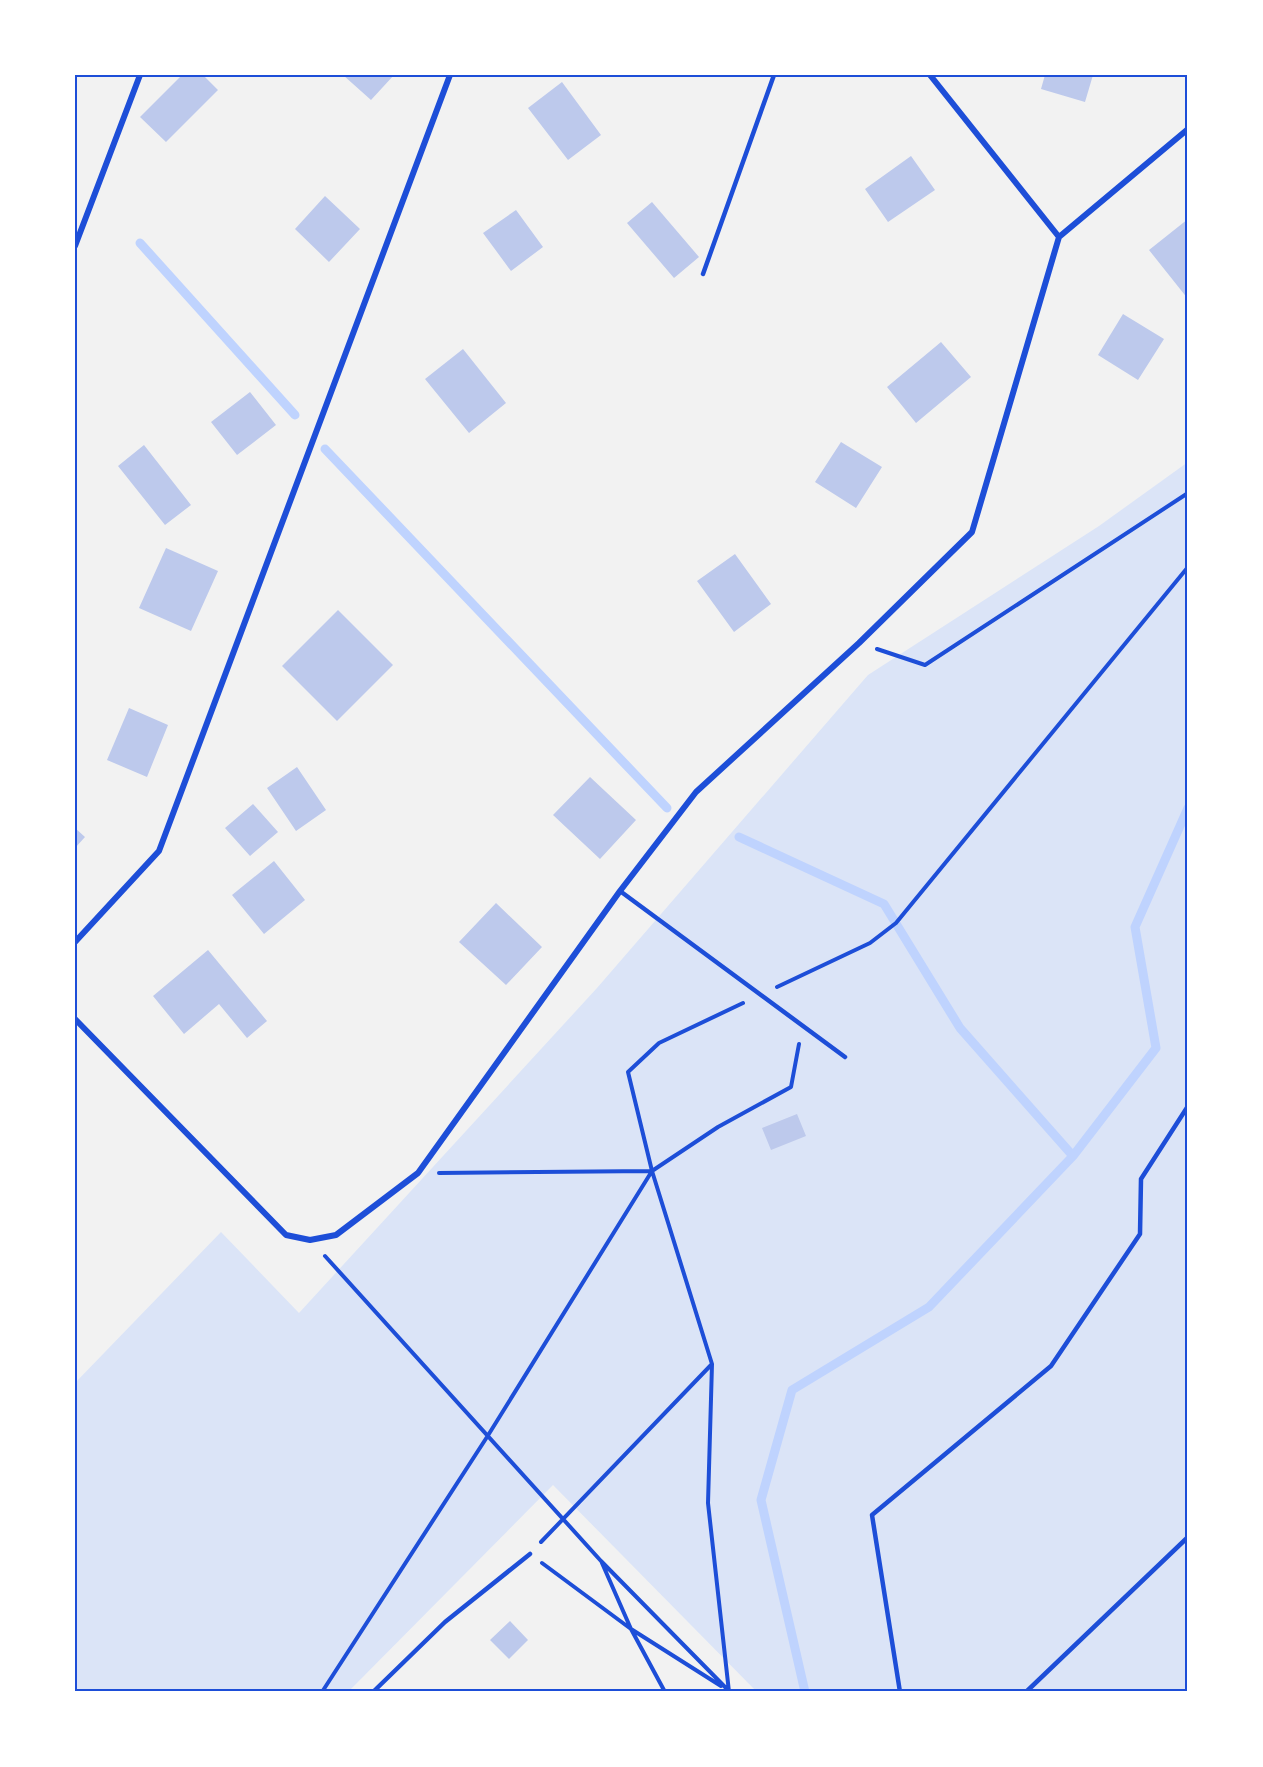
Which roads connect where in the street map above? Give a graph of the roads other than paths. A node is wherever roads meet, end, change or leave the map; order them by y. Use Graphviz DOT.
graph roads {
  1 [pos="140,75"];
  2 [pos="450,75"];
  3 [pos="774,75"];
  4 [pos="930,75"];
  5 [pos="1188,129"];
  6 [pos="1059,237"];
  7 [pos="75,246"];
  8 [pos="703,274"];
  9 [pos="620,891"];
  10 [pos="75,942"];
  11 [pos="75,1019"];
  12 [pos="845,1057"];
  13 [pos="1188,1106"];
  14 [pos="1188,1537"];
  15 [pos="530,1554"];
  16 [pos="373,1692"];
  17 [pos="900,1692"];
  18 [pos="1026,1692"];
  1 -- 7 [label="street"];
  2 -- 10 [label="street"];
  3 -- 8 [label="lane"];
  4 -- 6 [label="street"];
  5 -- 6 [label="street"];
  6 -- 9 [label="street"];
  9 -- 11 [label="street"];
  9 -- 12 [label="lane"];
  13 -- 17 [label="lane"];
  14 -- 18 [label="lane"];
  15 -- 16 [label="lane"];
}
